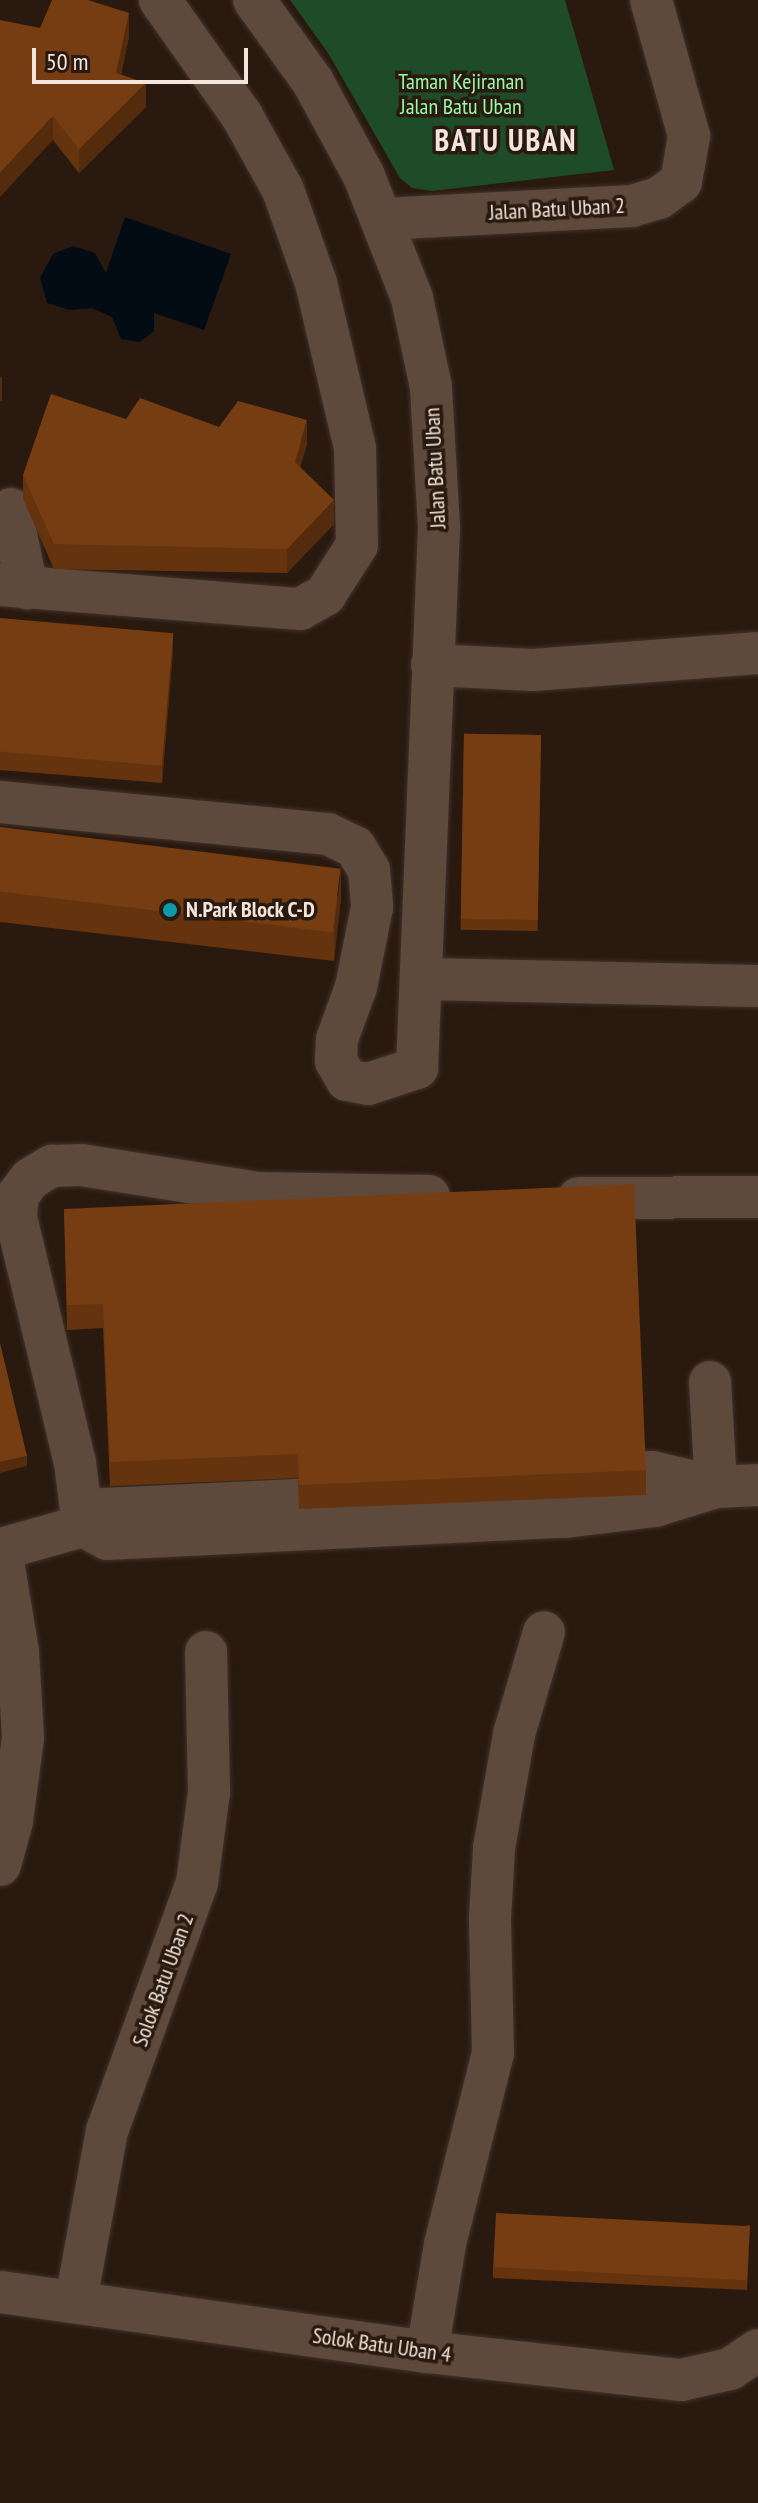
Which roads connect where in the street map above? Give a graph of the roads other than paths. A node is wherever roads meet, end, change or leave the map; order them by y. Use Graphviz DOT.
graph roads {
  1 [pos="160,0"];
  2 [pos="254,0"];
  3 [pos="651,0"];
  4 [pos="383,219"];
  5 [pos="11,509"];
  6 [pos="13,586"];
  7 [pos="758,653"];
  8 [pos="432,665"];
  9 [pos="0,802"];
  10 [pos="423,979"];
  11 [pos="758,986"];
  12 [pos="461,1197"];
  13 [pos="758,1197"];
  14 [pos="541,1198"];
  15 [pos="710,1382"];
  16 [pos="758,1485"];
  17 [pos="716,1487"];
  18 [pos="83,1526"];
  19 [pos="1,1549"];
  20 [pos="544,1632"];
  21 [pos="206,1652"];
  22 [pos="9,1653"];
  23 [pos="0,1865"];
  24 [pos="0,2292"];
  25 [pos="76,2301"];
  26 [pos="758,2350"];
  27 [pos="427,2352"];
  1 -- 6 [label="street"];
  2 -- 4 [label="street, Jalan Batu Uban"];
  3 -- 4 [label="street, Jalan Batu Uban 2"];
  4 -- 8 [label="street, Jalan Batu Uban"];
  5 -- 6 [label="street"];
  7 -- 8 [label="street"];
  8 -- 10 [label="street, Jalan Batu Uban"];
  9 -- 10 [label="street, Jalan Batu Uban"];
  10 -- 11 [label="street"];
  12 -- 18 [label="street"];
  13 -- 14 [label="street"];
  15 -- 17 [label="street"];
  16 -- 17 [label="street"];
  17 -- 18 [label="street"];
  17 -- 18 [label="street"];
  18 -- 19 [label="street"];
  19 -- 22 [label="street"];
  20 -- 27 [label="street"];
  21 -- 25 [label="street, Solok Batu Uban 2"];
  22 -- 23 [label="street"];
  24 -- 25 [label="street, Solok Batu Uban 4"];
  25 -- 27 [label="street, Solok Batu Uban 4"];
  26 -- 27 [label="street, Solok Batu Uban 4"];
}
